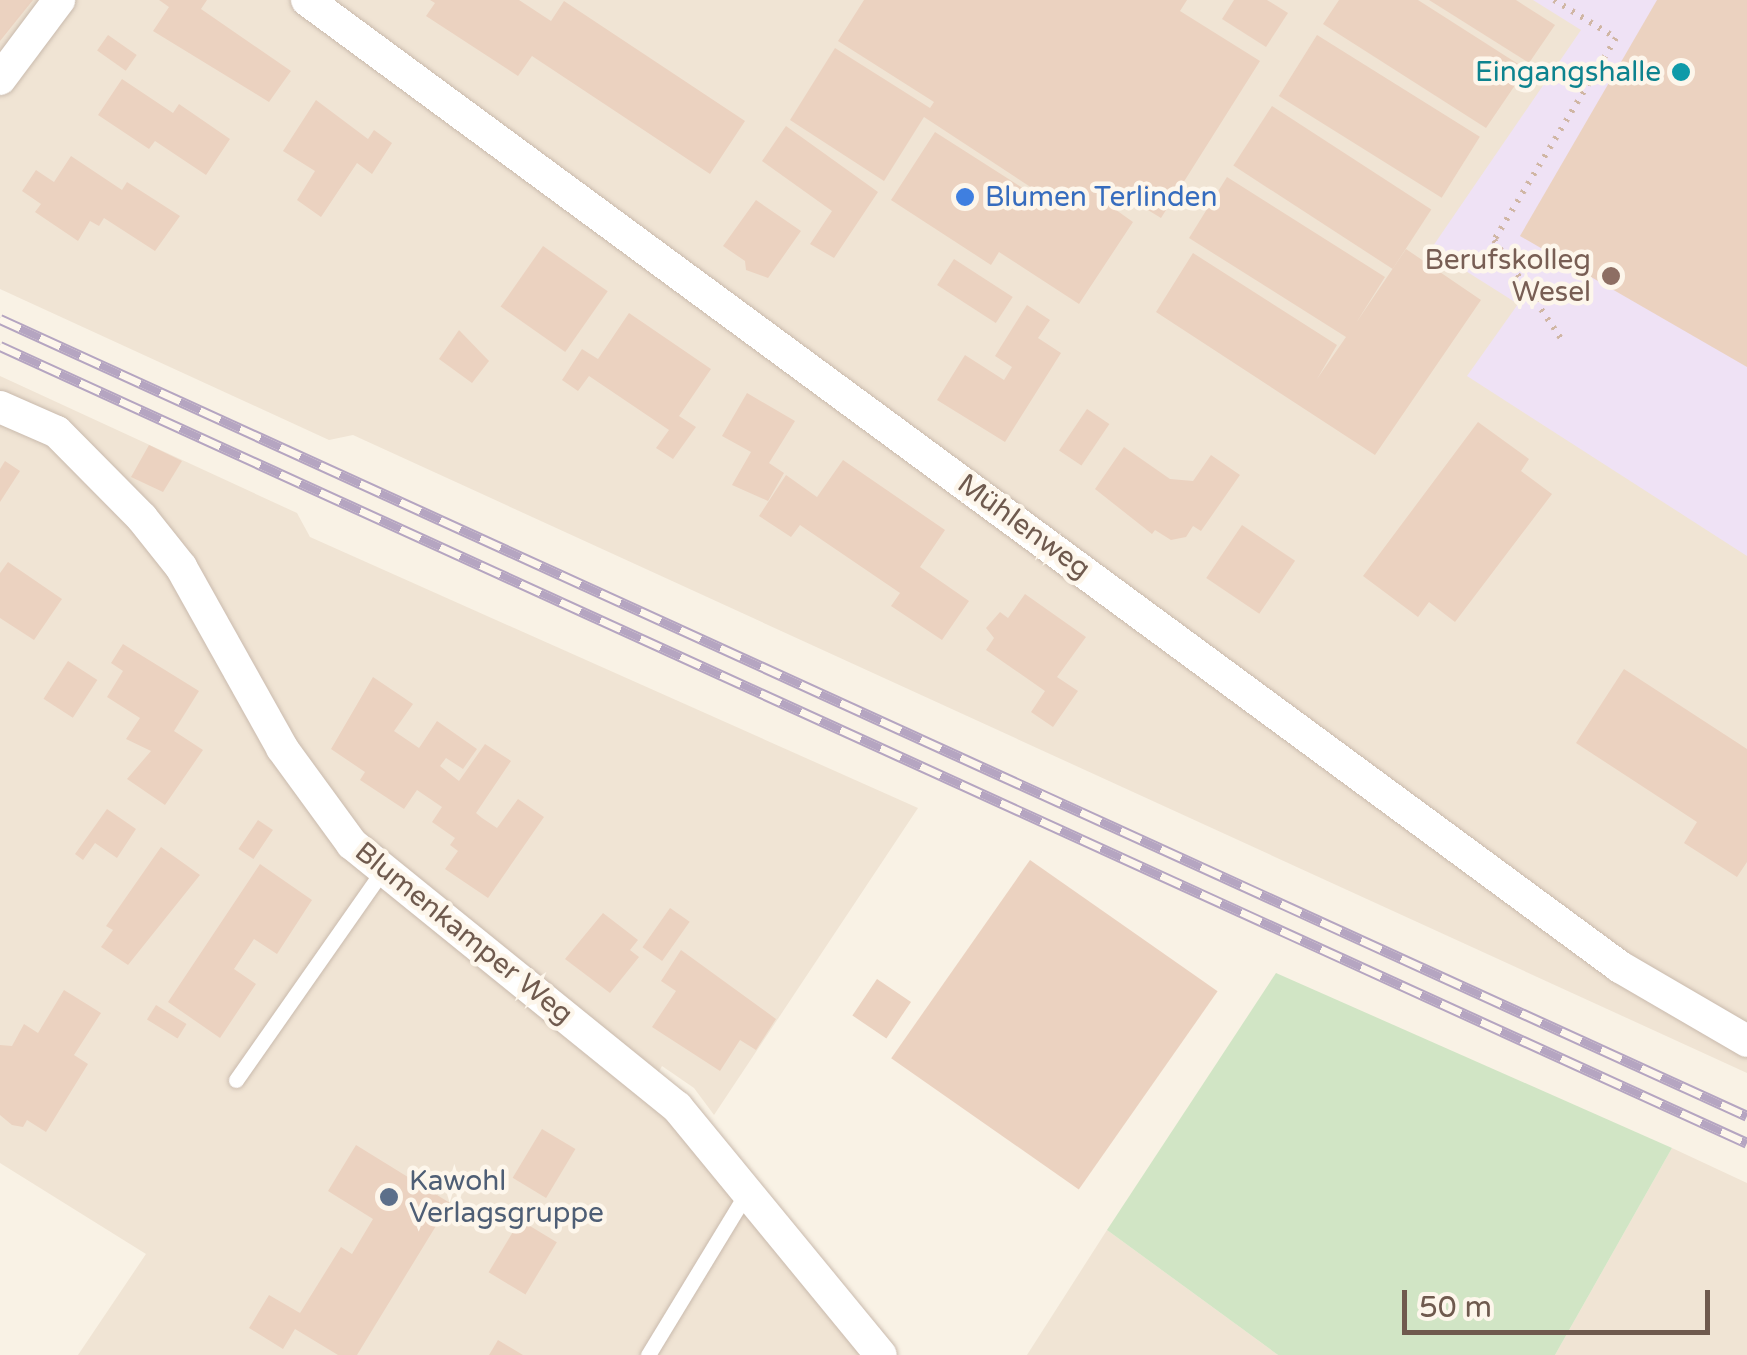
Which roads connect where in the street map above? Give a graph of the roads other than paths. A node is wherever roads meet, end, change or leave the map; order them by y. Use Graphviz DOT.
graph roads {
  1 [pos="59,0"];
  2 [pos="307,0"];
  3 [pos="0,79"];
  4 [pos="0,406"];
  5 [pos="384,869"];
  6 [pos="1747,1041"];
  7 [pos="236,1080"];
  8 [pos="747,1192"];
  9 [pos="648,1355"];
  10 [pos="881,1355"];
  1 -- 3 [label="street"];
  2 -- 6 [label="street, Mühlenweg"];
  4 -- 5 [label="street, Blumenkamper Weg"];
  5 -- 7 [label="lane"];
  5 -- 8 [label="street, Blumenkamper Weg"];
  8 -- 9 [label="lane"];
  8 -- 10 [label="street, Blumenkamper Weg"];
}
